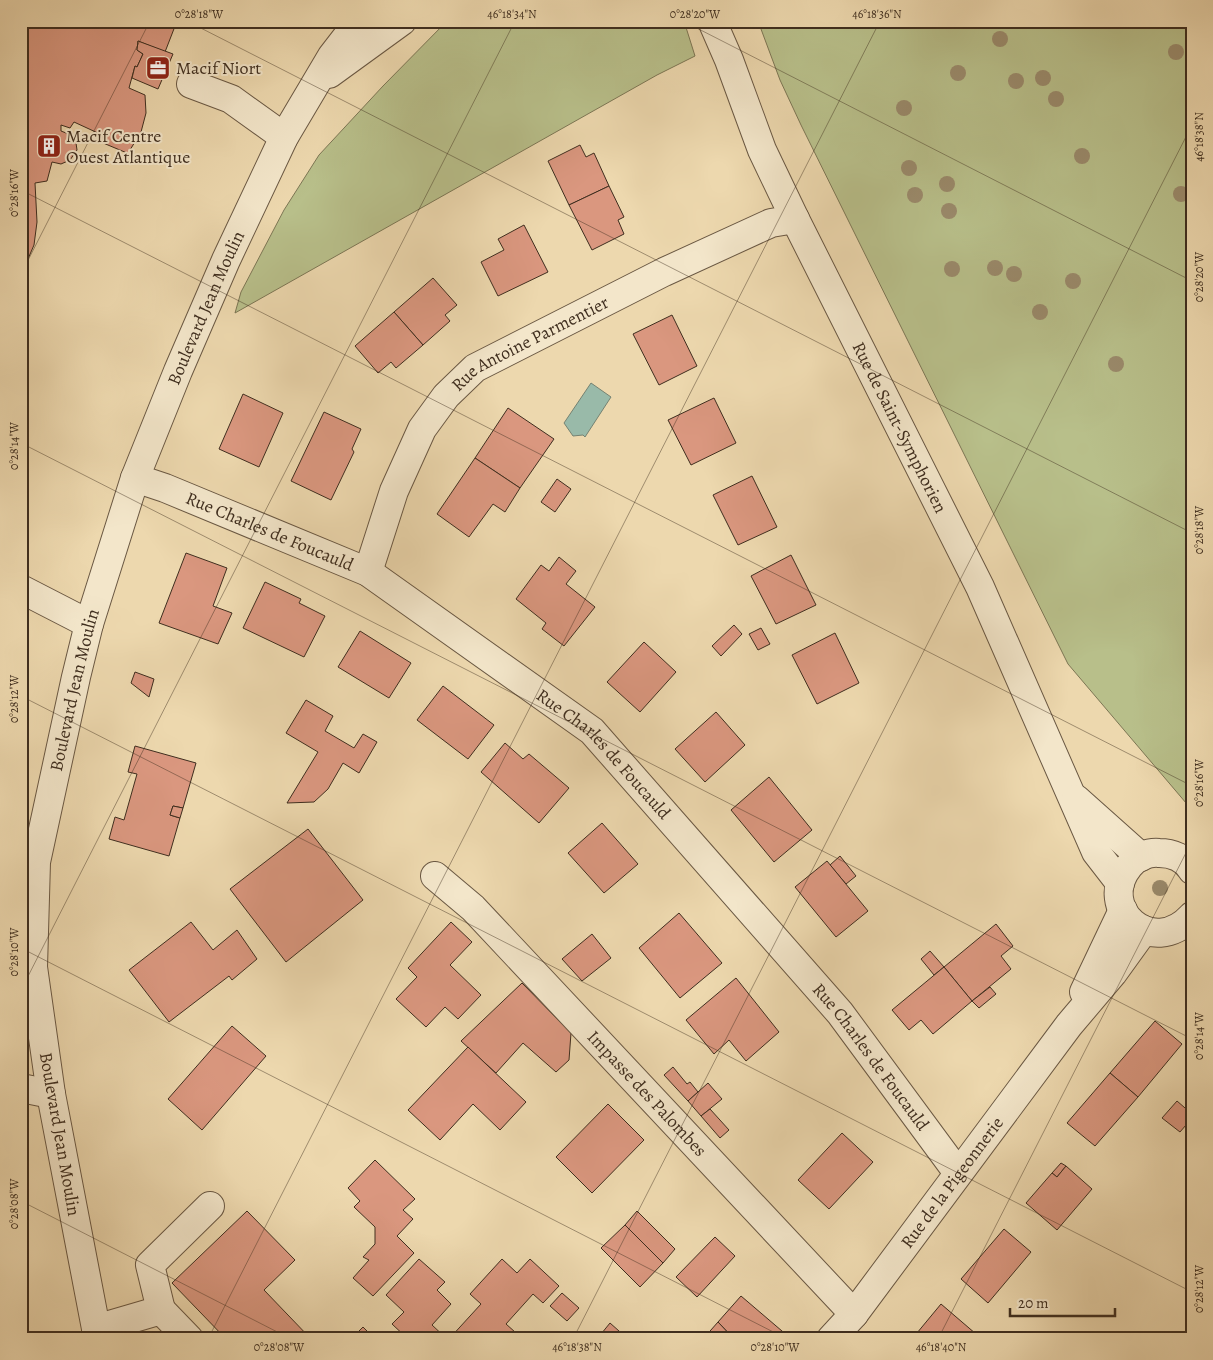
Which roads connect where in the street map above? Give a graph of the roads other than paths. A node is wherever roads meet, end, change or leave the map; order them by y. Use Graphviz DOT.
graph roads {
  1 [pos="362,21"];
  2 [pos="402,21"];
  3 [pos="712,21"];
  4 [pos="724,21"];
  5 [pos="729,60"];
  6 [pos="318,82"];
  7 [pos="190,84"];
  8 [pos="284,137"];
  9 [pos="795,219"];
  10 [pos="135,478"];
  11 [pos="368,572"];
  12 [pos="21,588"];
  13 [pos="89,624"];
  14 [pos="1072,795"];
  15 [pos="1141,856"];
  16 [pos="1192,870"];
  17 [pos="435,876"];
  18 [pos="1120,883"];
  19 [pos="1123,910"];
  20 [pos="1190,921"];
  21 [pos="1144,930"];
  22 [pos="1069,1025"];
  23 [pos="21,1088"];
  24 [pos="51,1094"];
  25 [pos="958,1173"];
  26 [pos="210,1206"];
  27 [pos="160,1310"];
  28 [pos="854,1314"];
  29 [pos="97,1334"];
  30 [pos="189,1339"];
  31 [pos="832,1339"];
  1 -- 6 [label="street, Boulevard Jean Moulin"];
  2 -- 6 [label="street, Boulevard Jean Moulin"];
  3 -- 5 [label="street, Rue de Saint-Symphorien"];
  4 -- 5 [label="street, Rue de Saint-Symphorien"];
  5 -- 9 [label="street, Rue de Saint-Symphorien"];
  6 -- 8 [label="street, Boulevard Jean Moulin"];
  7 -- 8 [label="street"];
  8 -- 10 [label="street, Boulevard Jean Moulin"];
  9 -- 11 [label="street, Rue Antoine Parmentier"];
  9 -- 14 [label="street, Rue de Saint-Symphorien"];
  10 -- 11 [label="street, Rue Charles de Foucauld"];
  10 -- 13 [label="street, Boulevard Jean Moulin"];
  11 -- 25 [label="street, Rue Charles de Foucauld"];
  12 -- 13 [label="street"];
  13 -- 24 [label="street, Boulevard Jean Moulin"];
  14 -- 15 [label="street, Rue de Saint-Symphorien"];
  14 -- 18 [label="street, Rue de Saint-Symphorien"];
  15 -- 16 [label="street"];
  15 -- 18 [label="street"];
  17 -- 28 [label="street, Impasse des Palombes"];
  18 -- 19 [label="street"];
  19 -- 21 [label="street"];
  19 -- 22 [label="street, Rue de la Pigeonnerie"];
  20 -- 21 [label="street"];
  21 -- 22 [label="street, Rue de la Pigeonnerie"];
  22 -- 25 [label="street, Rue de la Pigeonnerie"];
  23 -- 24 [label="street"];
  24 -- 29 [label="street, Boulevard Jean Moulin"];
  25 -- 28 [label="street, Rue de la Pigeonnerie"];
  26 -- 27 [label="street"];
  27 -- 29 [label="street"];
  27 -- 30 [label="street"];
  28 -- 31 [label="street, Rue de la Pigeonnerie"];
}
